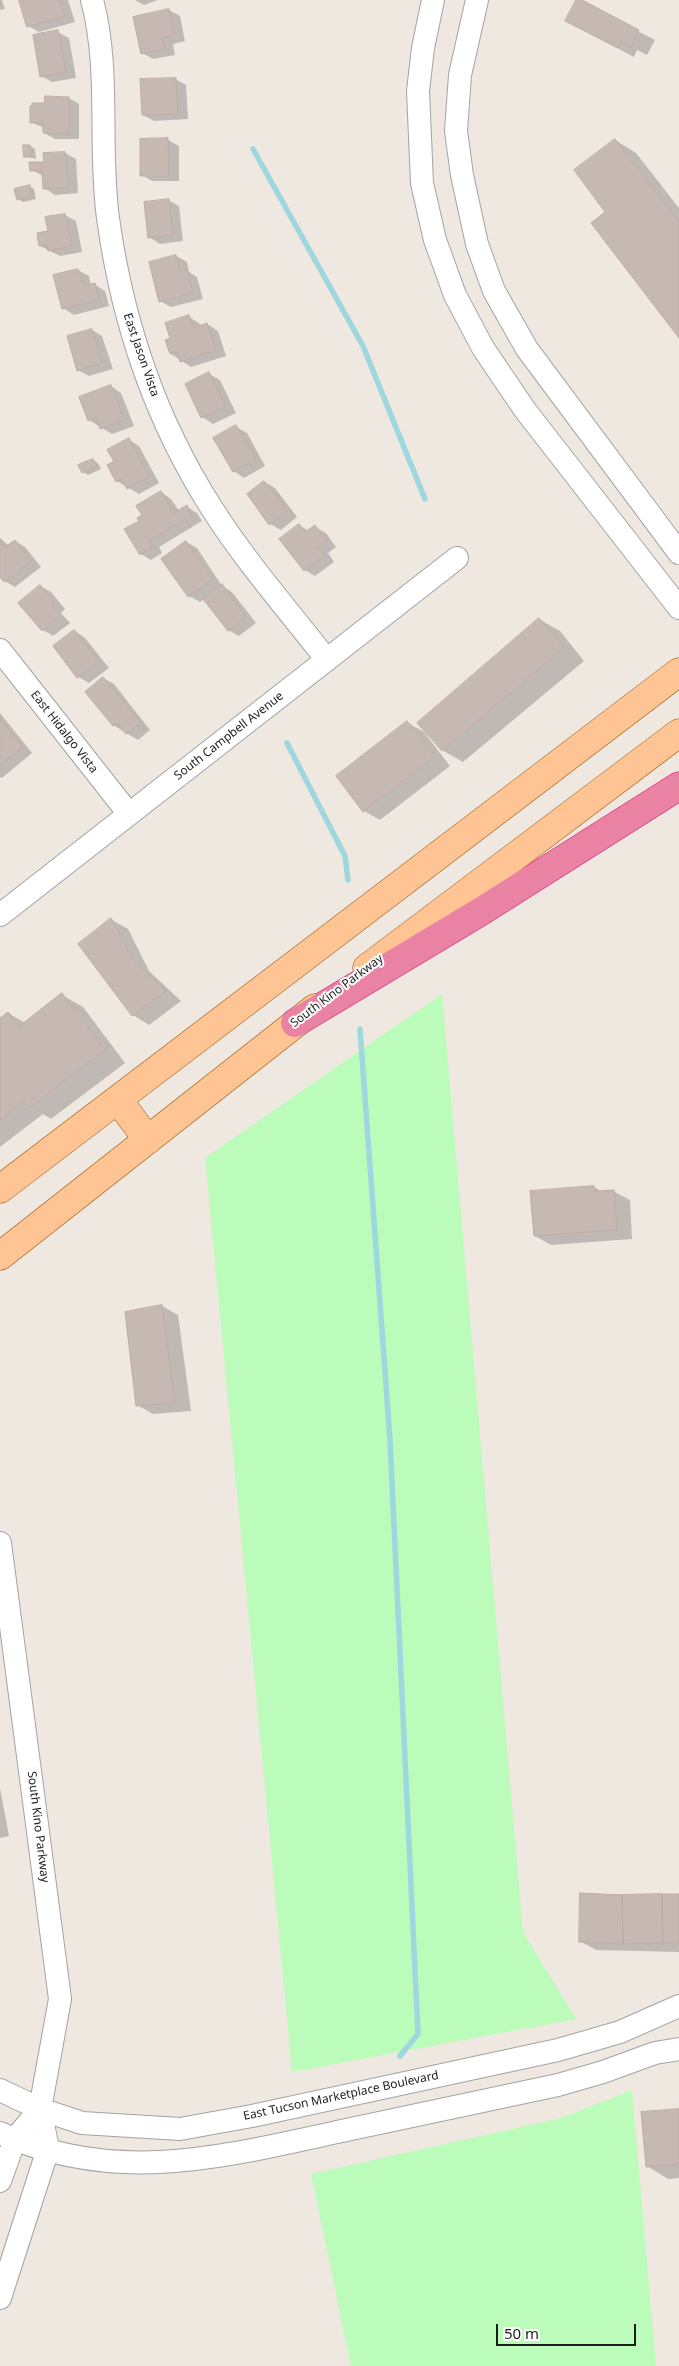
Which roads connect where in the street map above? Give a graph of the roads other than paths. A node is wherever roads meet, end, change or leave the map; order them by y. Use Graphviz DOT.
graph roads {
  1 [pos="92,0"];
  2 [pos="433,0"];
  3 [pos="477,0"];
  4 [pos="679,553"];
  5 [pos="457,558"];
  6 [pos="679,608"];
  7 [pos="0,650"];
  8 [pos="327,660"];
  9 [pos="679,672"];
  10 [pos="679,733"];
  11 [pos="679,786"];
  12 [pos="129,814"];
  13 [pos="0,915"];
  14 [pos="295,1023"];
  15 [pos="118,1100"];
  16 [pos="148,1140"];
  17 [pos="0,1189"];
  18 [pos="0,1256"];
  19 [pos="0,1543"];
  20 [pos="679,2006"];
  21 [pos="679,2049"];
  22 [pos="0,2090"];
  23 [pos="40,2109"];
  24 [pos="7,2136"];
  25 [pos="48,2149"];
  26 [pos="0,2182"];
  27 [pos="0,2298"];
  1 -- 8 [label="street, East Jason Vista"];
  2 -- 6 [label="street"];
  3 -- 4 [label="street"];
  5 -- 8 [label="street, South Campbell Avenue"];
  7 -- 12 [label="street, East Hidalgo Vista"];
  8 -- 12 [label="street, South Campbell Avenue"];
  9 -- 15 [label="main road"];
  10 -- 14 [label="main road, South Kino Parkway"];
  11 -- 14 [label="highway"];
  12 -- 13 [label="street, South Campbell Avenue"];
  14 -- 16 [label="main road, South Kino Parkway"];
  15 -- 16 [label="main road"];
  15 -- 17 [label="main road"];
  16 -- 18 [label="main road, South Kino Parkway"];
  19 -- 23 [label="street, South Kino Parkway"];
  20 -- 23 [label="street, East Tucson Marketplace Boulevard"];
  21 -- 25 [label="street"];
  22 -- 23 [label="street, East Tucson Marketplace Boulevard"];
  23 -- 24 [label="street"];
  23 -- 25 [label="street"];
  24 -- 25 [label="street"];
  24 -- 26 [label="street"];
  25 -- 27 [label="street"];
}
